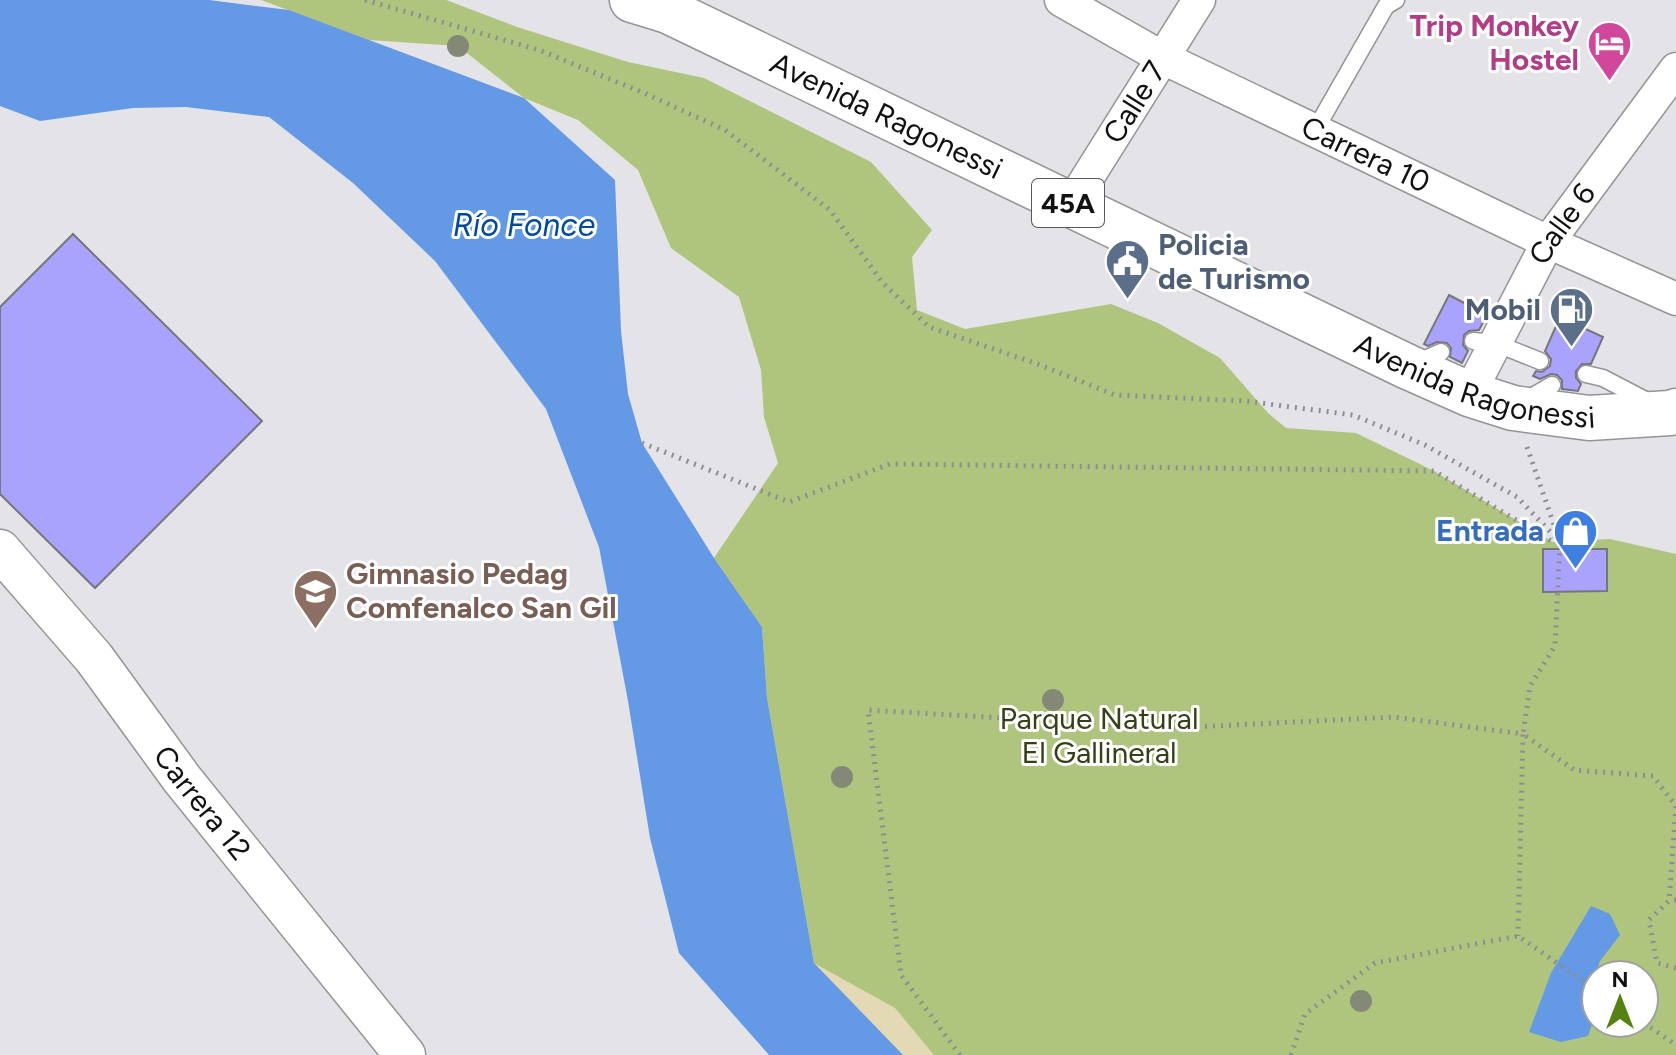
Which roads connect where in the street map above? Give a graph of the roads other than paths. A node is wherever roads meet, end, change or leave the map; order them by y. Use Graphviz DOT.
graph roads {
  1 [pos="1061,0"];
  2 [pos="1199,0"];
  3 [pos="1396,0"];
  4 [pos="658,4"];
  5 [pos="1163,58"];
  6 [pos="1676,69"];
  7 [pos="1314,132"];
  8 [pos="1071,204"];
  9 [pos="1548,242"];
  10 [pos="1676,299"];
  11 [pos="1484,342"];
  12 [pos="1540,361"];
  13 [pos="1586,374"];
  14 [pos="1552,385"];
  15 [pos="1469,394"];
  16 [pos="1513,408"];
  17 [pos="1673,412"];
  18 [pos="0,550"];
  19 [pos="405,1055"];
  1 -- 5 [label="street, Carrera 10"];
  2 -- 5 [label="street, Calle 7"];
  3 -- 7 [label="lane"];
  4 -- 8 [label="highway, Avenida Ragonessi / 45A"];
  5 -- 7 [label="street, Carrera 10"];
  5 -- 8 [label="street, Calle 7"];
  6 -- 9 [label="street, Calle 6"];
  7 -- 9 [label="street, Carrera 10"];
  8 -- 15 [label="highway, Avenida Ragonessi / 45A"];
  9 -- 10 [label="street, Carrera 10"];
  9 -- 11 [label="street, Calle 6"];
  11 -- 12 [label="lane"];
  11 -- 15 [label="street, Calle 6"];
  13 -- 17 [label="lane"];
  14 -- 16 [label="lane"];
  15 -- 16 [label="highway, Avenida Ragonessi / 45A"];
  16 -- 17 [label="highway, Avenida Ragonessi / 45A"];
  18 -- 19 [label="street, Carrera 12"];
}
